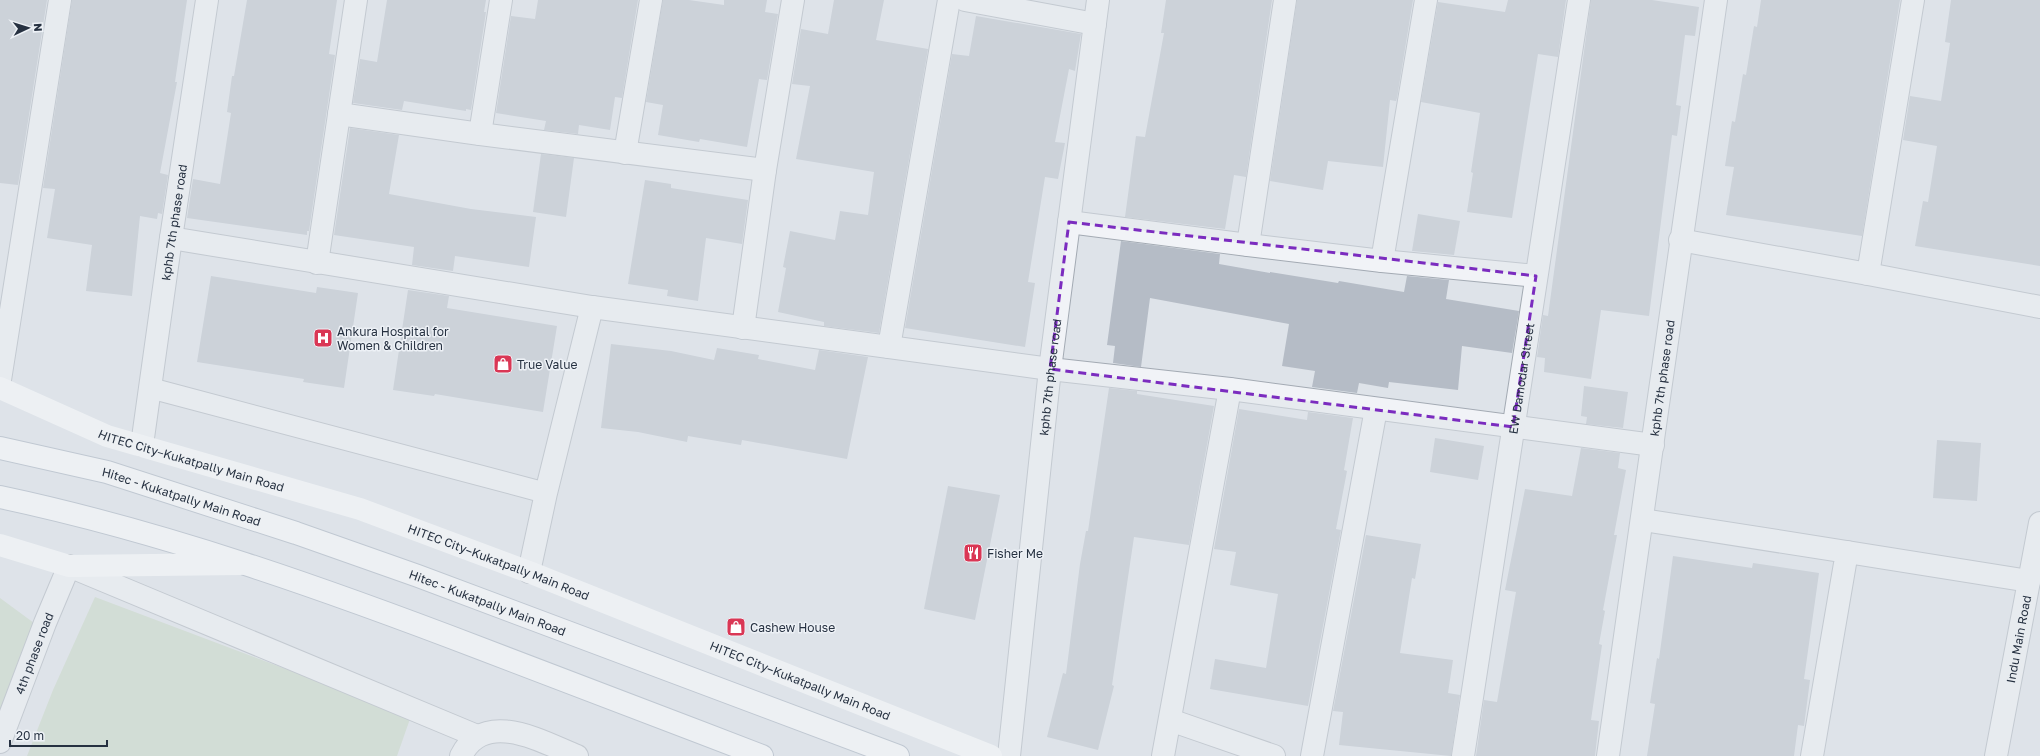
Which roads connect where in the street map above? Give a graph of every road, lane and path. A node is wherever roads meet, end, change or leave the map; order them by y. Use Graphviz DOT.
graph roads {
  1 [pos="60,0"];
  2 [pos="207,0"];
  3 [pos="356,0"];
  4 [pos="501,0"];
  5 [pos="651,0"];
  6 [pos="793,0"];
  7 [pos="949,0"];
  8 [pos="965,0"];
  9 [pos="1098,0"];
  10 [pos="1285,0"];
  11 [pos="1426,0"];
  12 [pos="1579,0"];
  13 [pos="1716,0"];
  14 [pos="1913,0"];
  15 [pos="1095,24"];
  16 [pos="339,114"];
  17 [pos="480,134"];
  18 [pos="625,153"];
  19 [pos="765,170"];
  20 [pos="1070,222"];
  21 [pos="171,238"];
  22 [pos="1680,240"];
  23 [pos="1248,245"];
  24 [pos="1382,261"];
  25 [pos="317,263"];
  26 [pos="1868,274"];
  27 [pos="1536,276"];
  28 [pos="592,306"];
  29 [pos="2040,307"];
  30 [pos="743,328"];
  31 [pos="889,347"];
  32 [pos="1050,369"];
  33 [pos="0,380"];
  34 [pos="0,388"];
  35 [pos="150,388"];
  36 [pos="1230,389"];
  37 [pos="1376,409"];
  38 [pos="1513,427"];
  39 [pos="142,445"];
  40 [pos="1653,445"];
  41 [pos="0,448"];
  42 [pos="546,493"];
  43 [pos="0,497"];
  44 [pos="1643,520"];
  45 [pos="2040,523"];
  46 [pos="0,544"];
  47 [pos="1847,552"];
  48 [pos="249,564"];
  49 [pos="69,566"];
  50 [pos="529,572"];
  51 [pos="2029,581"];
  52 [pos="1170,720"];
  53 [pos="478,736"];
  54 [pos="0,742"];
  55 [pos="461,756"];
  56 [pos="577,756"];
  57 [pos="762,756"];
  58 [pos="898,756"];
  59 [pos="991,756"];
  60 [pos="1009,756"];
  61 [pos="1163,756"];
  62 [pos="1274,756"];
  63 [pos="1312,756"];
  64 [pos="1463,756"];
  65 [pos="1608,756"];
  66 [pos="1812,756"];
  67 [pos="1996,756"];
  1 -- 33 [label="street"];
  2 -- 21 [label="street, kphb 7th phase road"];
  3 -- 16 [label="street"];
  4 -- 17 [label="street"];
  5 -- 18 [label="street"];
  6 -- 19 [label="street"];
  7 -- 31 [label="street"];
  8 -- 15 [label="street"];
  9 -- 15 [label="street, kphb 7th phase road"];
  10 -- 23 [label="street"];
  11 -- 24 [label="street"];
  12 -- 27 [label="street, EW Damodar Street"];
  13 -- 22 [label="street, kphb 7th phase road"];
  14 -- 26 [label="street"];
  15 -- 20 [label="street, kphb 7th phase road"];
  16 -- 17 [label="street"];
  16 -- 25 [label="street"];
  17 -- 18 [label="street"];
  18 -- 19 [label="street"];
  19 -- 30 [label="street"];
  20 -- 23 [label="street"];
  20 -- 32 [label="street, kphb 7th phase road"];
  21 -- 25 [label="street"];
  21 -- 35 [label="street, kphb 7th phase road"];
  22 -- 26 [label="street"];
  22 -- 40 [label="street, kphb 7th phase road"];
  23 -- 24 [label="street"];
  24 -- 27 [label="street"];
  25 -- 28 [label="street"];
  26 -- 29 [label="street"];
  27 -- 38 [label="street, EW Damodar Street"];
  28 -- 30 [label="street"];
  28 -- 42 [label="street"];
  30 -- 31 [label="street"];
  31 -- 32 [label="street"];
  32 -- 36 [label="street"];
  32 -- 60 [label="street, kphb 7th phase road"];
  34 -- 39 [label="main road, HITEC City–Kukatpally Main Road"];
  35 -- 39 [label="street, kphb 7th phase road"];
  35 -- 42 [label="lane"];
  36 -- 37 [label="street"];
  36 -- 52 [label="street"];
  37 -- 38 [label="street"];
  37 -- 63 [label="street"];
  38 -- 40 [label="street"];
  38 -- 64 [label="street, EW Damodar Street"];
  39 -- 50 [label="main road, HITEC City–Kukatpally Main Road"];
  40 -- 44 [label="street, kphb 7th phase road"];
  41 -- 58 [label="main road, Hitec - Kukatpally Main Road"];
  42 -- 50 [label="street"];
  43 -- 48 [label="main road"];
  44 -- 47 [label="street"];
  44 -- 65 [label="street, kphb 7th phase road"];
  45 -- 51 [label="street, Indu Main Road"];
  46 -- 49 [label="main road"];
  47 -- 51 [label="street"];
  47 -- 66 [label="street"];
  48 -- 49 [label="main road"];
  48 -- 57 [label="main road"];
  49 -- 53 [label="street"];
  49 -- 54 [label="street, 4th phase road"];
  50 -- 59 [label="main road, HITEC City–Kukatpally Main Road"];
  51 -- 67 [label="street, Indu Main Road"];
  52 -- 61 [label="street"];
  52 -- 62 [label="street"];
  53 -- 55 [label="street"];
  53 -- 56 [label="street"];
}
